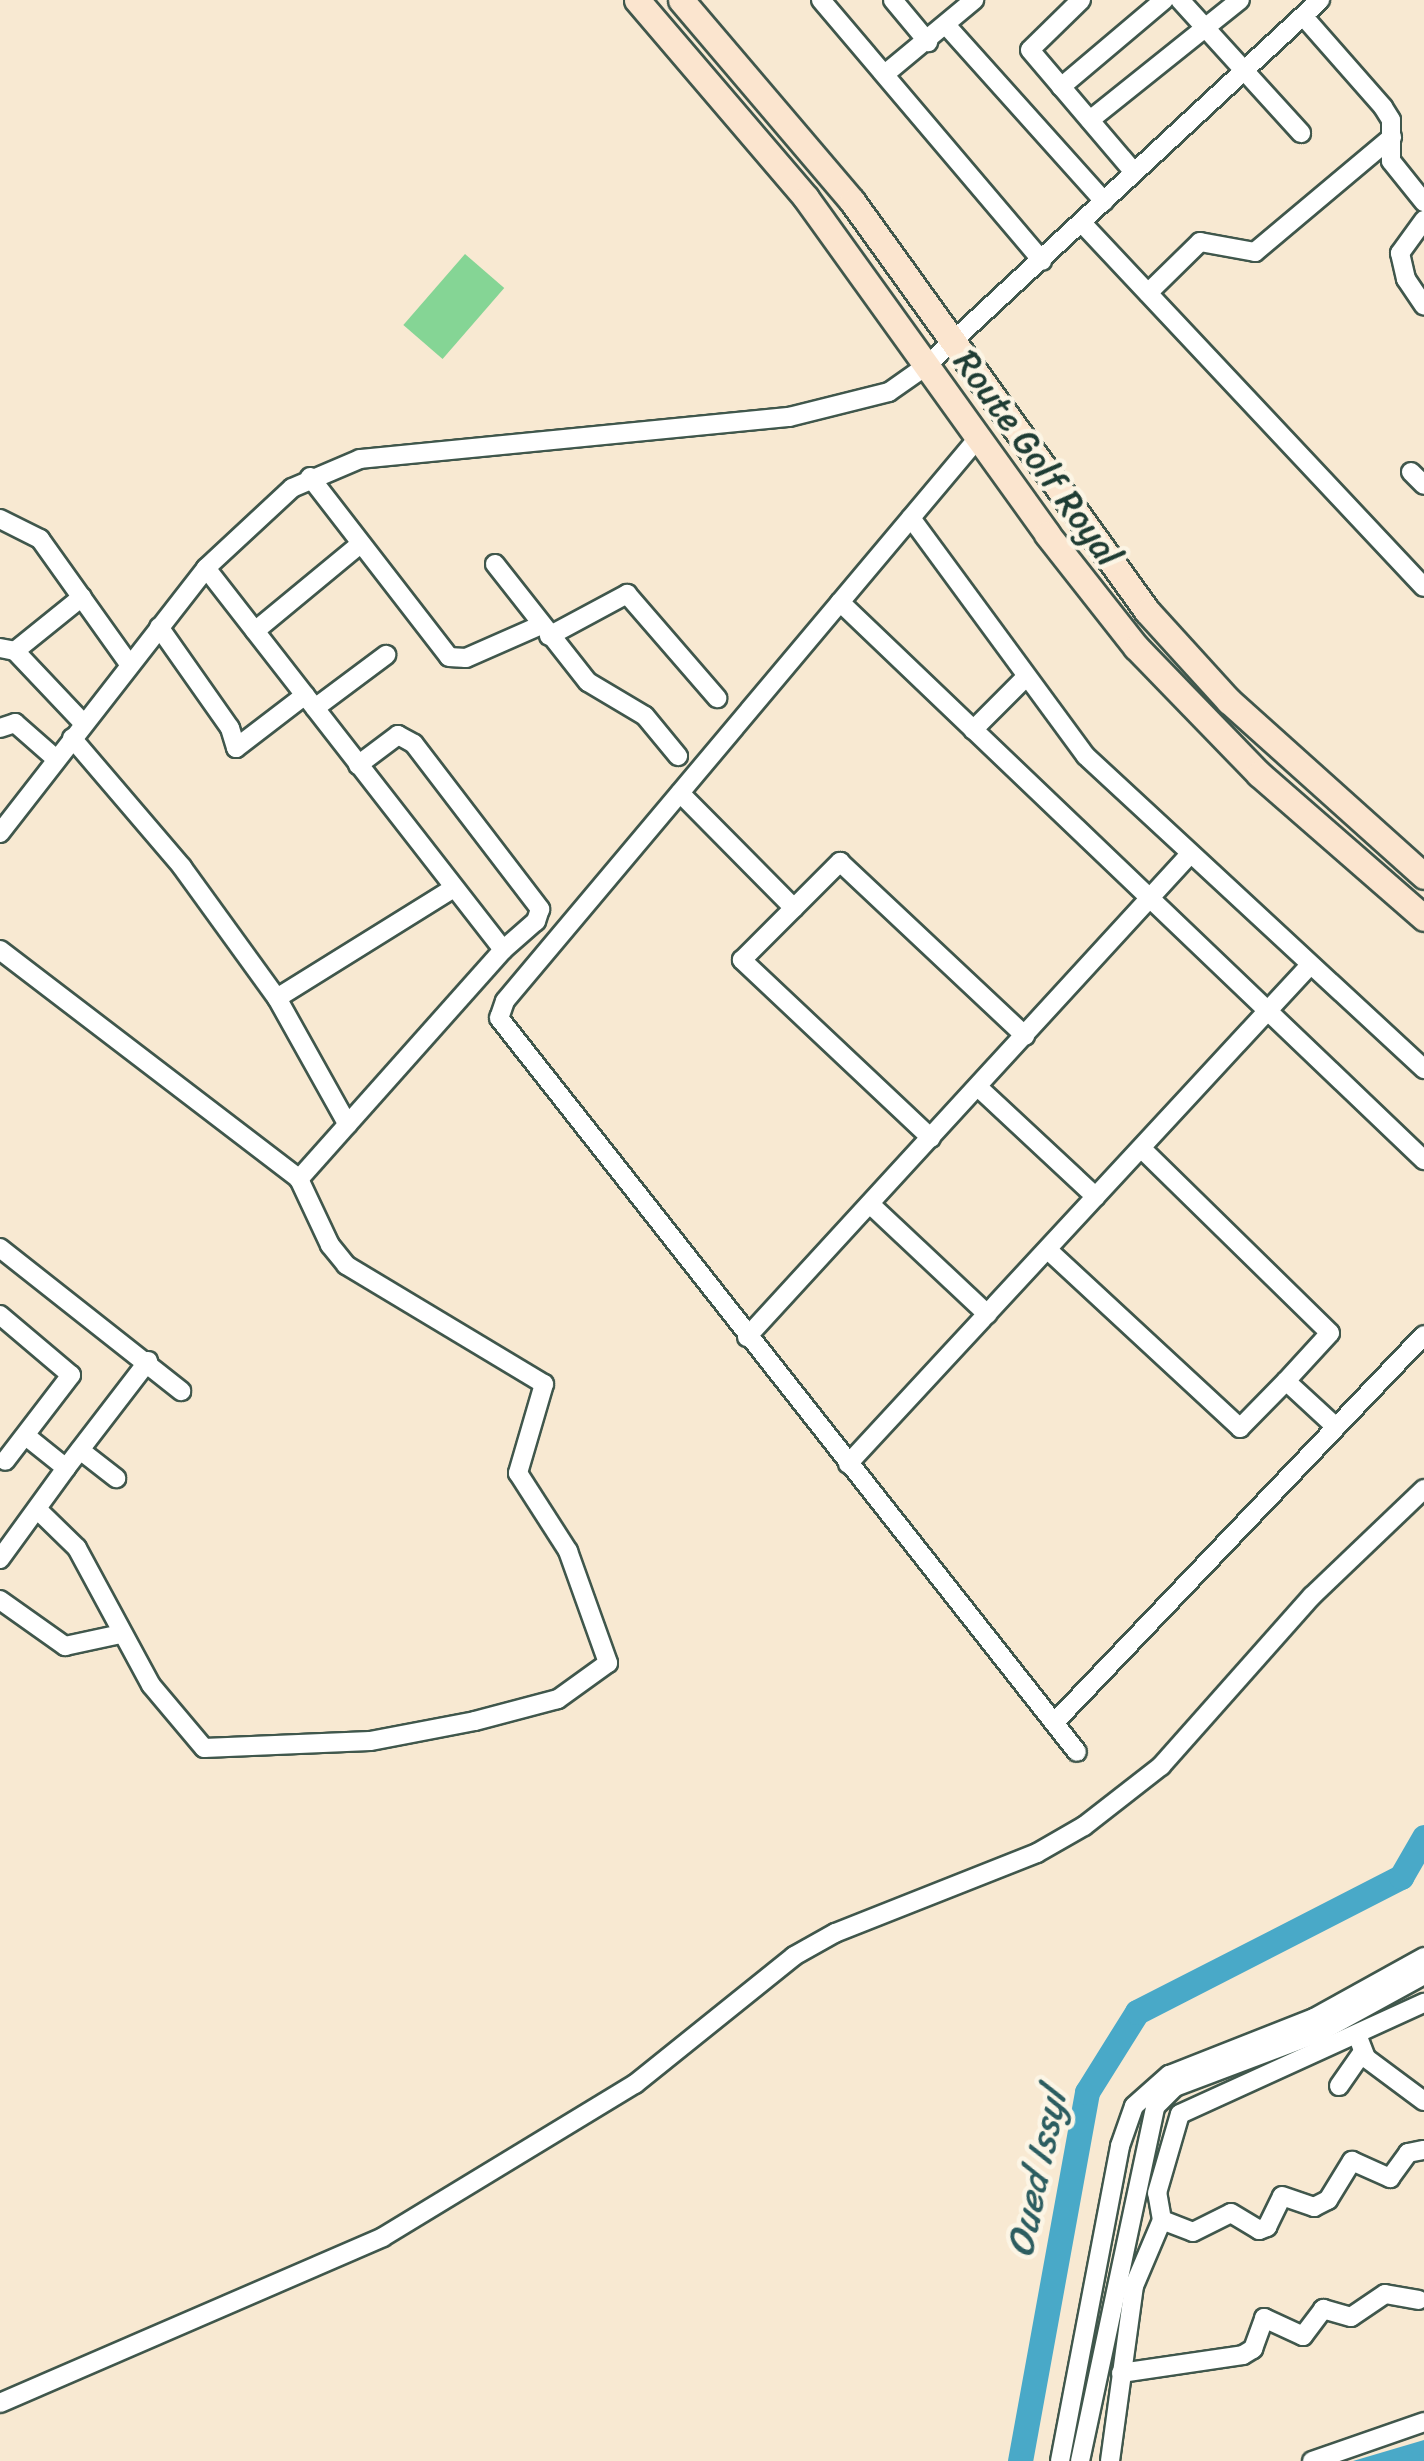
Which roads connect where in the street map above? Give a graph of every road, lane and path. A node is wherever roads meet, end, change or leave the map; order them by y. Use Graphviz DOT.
graph roads {
  1 [pos="637,0"];
  2 [pos="681,0"];
  3 [pos="821,0"];
  4 [pos="893,0"];
  5 [pos="974,0"];
  6 [pos="1081,0"];
  7 [pos="1164,0"];
  8 [pos="1180,0"];
  9 [pos="1240,0"];
  10 [pos="1320,0"];
  11 [pos="1304,16"];
  12 [pos="946,24"];
  13 [pos="1204,29"];
  14 [pos="928,42"];
  15 [pos="1245,73"];
  16 [pos="886,74"];
  17 [pos="1062,87"];
  18 [pos="1090,120"];
  19 [pos="1302,133"];
  20 [pos="1392,136"];
  21 [pos="1134,172"];
  22 [pos="1104,201"];
  23 [pos="1424,202"];
  24 [pos="1424,220"];
  25 [pos="1082,223"];
  26 [pos="1042,260"];
  27 [pos="1148,294"];
  28 [pos="1424,306"];
  29 [pos="949,340"];
  30 [pos="926,366"];
  31 [pos="978,438"];
  32 [pos="310,477"];
  33 [pos="911,518"];
  34 [pos="0,519"];
  35 [pos="360,544"];
  36 [pos="495,564"];
  37 [pos="206,568"];
  38 [pos="1424,587"];
  39 [pos="82,597"];
  40 [pos="840,602"];
  41 [pos="159,627"];
  42 [pos="545,630"];
  43 [pos="255,631"];
  44 [pos="8,649"];
  45 [pos="386,655"];
  46 [pos="130,665"];
  47 [pos="1026,678"];
  48 [pos="717,698"];
  49 [pos="310,702"];
  50 [pos="0,728"];
  51 [pos="973,730"];
  52 [pos="77,731"];
  53 [pos="678,756"];
  54 [pos="56,759"];
  55 [pos="358,765"];
  56 [pos="680,793"];
  57 [pos="0,833"];
  58 [pos="1190,854"];
  59 [pos="1424,876"];
  60 [pos="454,888"];
  61 [pos="1150,901"];
  62 [pos="794,908"];
  63 [pos="1424,918"];
  64 [pos="0,950"];
  65 [pos="502,950"];
  66 [pos="1310,965"];
  67 [pos="277,998"];
  68 [pos="1268,1013"];
  69 [pos="1025,1036"];
  70 [pos="1424,1070"];
  71 [pos="978,1088"];
  72 [pos="348,1126"];
  73 [pos="931,1138"];
  74 [pos="1142,1149"];
  75 [pos="1424,1160"];
  76 [pos="299,1180"];
  77 [pos="1096,1198"];
  78 [pos="870,1204"];
  79 [pos="0,1248"];
  80 [pos="1048,1250"];
  81 [pos="987,1314"];
  82 [pos="0,1316"];
  83 [pos="1424,1335"];
  84 [pos="747,1337"];
  85 [pos="148,1361"];
  86 [pos="1286,1381"];
  87 [pos="181,1391"];
  88 [pos="1336,1427"];
  89 [pos="26,1436"];
  90 [pos="80,1450"];
  91 [pos="2,1462"];
  92 [pos="848,1464"];
  93 [pos="66,1468"];
  94 [pos="116,1478"];
  95 [pos="1424,1489"];
  96 [pos="39,1511"];
  97 [pos="0,1559"];
  98 [pos="0,1600"];
  99 [pos="121,1634"];
  100 [pos="1054,1723"];
  101 [pos="1077,1752"];
  102 [pos="1424,1957"];
  103 [pos="1424,1975"];
  104 [pos="1424,2003"];
  105 [pos="1360,2045"];
  106 [pos="1338,2086"];
  107 [pos="1424,2101"];
  108 [pos="1424,2150"];
  109 [pos="1162,2220"];
  110 [pos="1418,2300"];
  111 [pos="1122,2373"];
  112 [pos="0,2402"];
  113 [pos="1424,2422"];
  114 [pos="1060,2461"];
  115 [pos="1080,2461"];
  116 [pos="1110,2461"];
  117 [pos="1312,2461"];
  1 -- 30 [label="street, Route Golf Royal"];
  2 -- 29 [label="street, Route Golf Royal"];
  3 -- 16 [label="street"];
  4 -- 14 [label="street"];
  5 -- 12 [label="street"];
  6 -- 17 [label="street"];
  7 -- 17 [label="street"];
  8 -- 13 [label="street"];
  9 -- 13 [label="street"];
  10 -- 11 [label="street"];
  11 -- 15 [label="street"];
  11 -- 20 [label="street"];
  12 -- 14 [label="street"];
  12 -- 22 [label="street"];
  13 -- 15 [label="street"];
  13 -- 18 [label="street"];
  14 -- 16 [label="street"];
  15 -- 19 [label="street"];
  15 -- 21 [label="street"];
  16 -- 26 [label="street"];
  17 -- 18 [label="street"];
  18 -- 21 [label="street"];
  20 -- 23 [label="street"];
  20 -- 27 [label="street"];
  21 -- 22 [label="street"];
  22 -- 25 [label="street"];
  24 -- 28 [label="street"];
  25 -- 26 [label="street"];
  25 -- 27 [label="street"];
  26 -- 29 [label="street"];
  27 -- 38 [label="street"];
  29 -- 30 [label="street"];
  29 -- 59 [label="street, Route Golf Royal"];
  30 -- 31 [label="street, Route Golf Royal"];
  30 -- 32 [label="street"];
  31 -- 33 [label="street"];
  31 -- 63 [label="street, Route Golf Royal"];
  32 -- 35 [label="street"];
  32 -- 37 [label="street"];
  33 -- 40 [label="street"];
  33 -- 47 [label="street"];
  34 -- 39 [label="street"];
  35 -- 42 [label="street"];
  35 -- 43 [label="street"];
  36 -- 42 [label="street"];
  37 -- 41 [label="street"];
  37 -- 43 [label="street"];
  39 -- 44 [label="street"];
  39 -- 46 [label="street"];
  40 -- 51 [label="street"];
  40 -- 56 [label="street"];
  41 -- 46 [label="street"];
  41 -- 49 [label="street"];
  42 -- 48 [label="street"];
  42 -- 53 [label="street"];
  43 -- 49 [label="street"];
  44 -- 52 [label="street"];
  45 -- 49 [label="street"];
  46 -- 52 [label="street"];
  47 -- 51 [label="street"];
  47 -- 58 [label="street"];
  49 -- 55 [label="street"];
  50 -- 54 [label="street"];
  51 -- 61 [label="street"];
  52 -- 54 [label="street"];
  52 -- 67 [label="street"];
  54 -- 57 [label="street"];
  55 -- 60 [label="street"];
  55 -- 65 [label="street"];
  56 -- 62 [label="street"];
  56 -- 84 [label="street"];
  58 -- 61 [label="street"];
  58 -- 66 [label="street"];
  60 -- 65 [label="street"];
  60 -- 67 [label="street"];
  61 -- 68 [label="street"];
  61 -- 69 [label="street"];
  62 -- 69 [label="street"];
  62 -- 73 [label="street"];
  64 -- 76 [label="street"];
  65 -- 72 [label="street"];
  66 -- 68 [label="street"];
  66 -- 70 [label="street"];
  67 -- 72 [label="street"];
  68 -- 74 [label="street"];
  68 -- 75 [label="street"];
  69 -- 71 [label="street"];
  71 -- 73 [label="street"];
  71 -- 77 [label="street"];
  72 -- 76 [label="street"];
  73 -- 78 [label="street"];
  74 -- 77 [label="street"];
  74 -- 86 [label="street"];
  76 -- 99 [label="street"];
  77 -- 80 [label="street"];
  78 -- 81 [label="street"];
  78 -- 84 [label="street"];
  79 -- 85 [label="street"];
  80 -- 81 [label="street"];
  80 -- 86 [label="street"];
  81 -- 92 [label="street"];
  82 -- 89 [label="street"];
  83 -- 88 [label="street"];
  84 -- 92 [label="street"];
  85 -- 87 [label="street"];
  85 -- 90 [label="street"];
  86 -- 88 [label="street"];
  88 -- 100 [label="street"];
  89 -- 91 [label="street"];
  89 -- 93 [label="street"];
  90 -- 93 [label="street"];
  90 -- 94 [label="street"];
  92 -- 100 [label="street"];
  93 -- 96 [label="street"];
  95 -- 112 [label="street"];
  96 -- 97 [label="street"];
  96 -- 99 [label="street"];
  98 -- 99 [label="street"];
  100 -- 101 [label="street"];
  102 -- 114 [label="street"];
  103 -- 115 [label="street"];
  104 -- 105 [label="street"];
  105 -- 106 [label="street"];
  105 -- 107 [label="street"];
  105 -- 109 [label="street"];
  108 -- 109 [label="street"];
  109 -- 111 [label="street"];
  110 -- 111 [label="street"];
  111 -- 116 [label="street"];
  113 -- 117 [label="street"];
}
